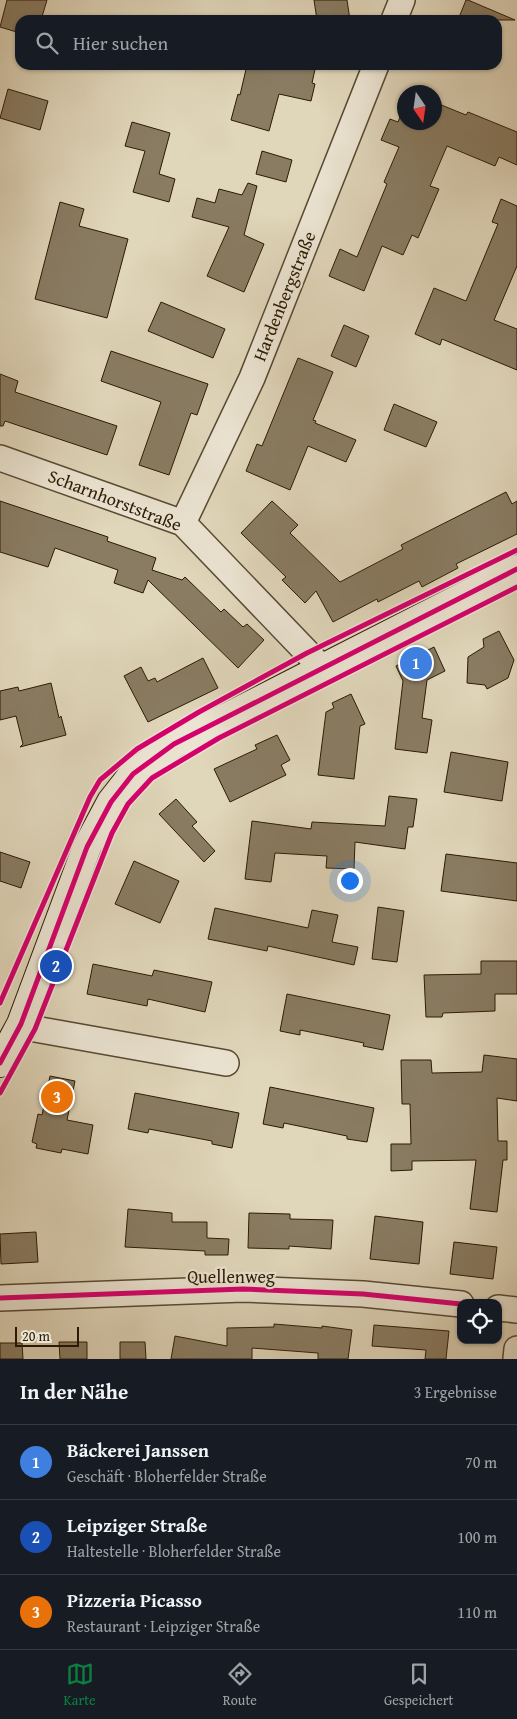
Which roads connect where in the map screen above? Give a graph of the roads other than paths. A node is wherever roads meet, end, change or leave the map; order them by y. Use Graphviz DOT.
graph roads {
  1 [pos="402,0"];
  2 [pos="396,15"];
  3 [pos="374,70"];
  4 [pos="0,458"];
  5 [pos="183,523"];
  6 [pos="517,570"];
  7 [pos="322,668"];
  8 [pos="21,1024"];
  9 [pos="0,1063"];
  10 [pos="226,1063"];
  11 [pos="0,1298"];
  12 [pos="457,1304"];
  13 [pos="502,1308"];
  14 [pos="517,1310"];
  15 [pos="517,1349"];
  16 [pos="516,1359"];
  1 -- 2 [label="street"];
  3 -- 5 [label="street, Hardenbergstraße"];
  4 -- 5 [label="street, Scharnhorststraße"];
  5 -- 7 [label="street, Scharnhorststraße"];
  6 -- 7 [label="street"];
  7 -- 8 [label="street"];
  8 -- 9 [label="street"];
  8 -- 10 [label="street"];
  11 -- 12 [label="street, Quellenweg"];
  13 -- 14 [label="street"];
  15 -- 16 [label="street"];
}
